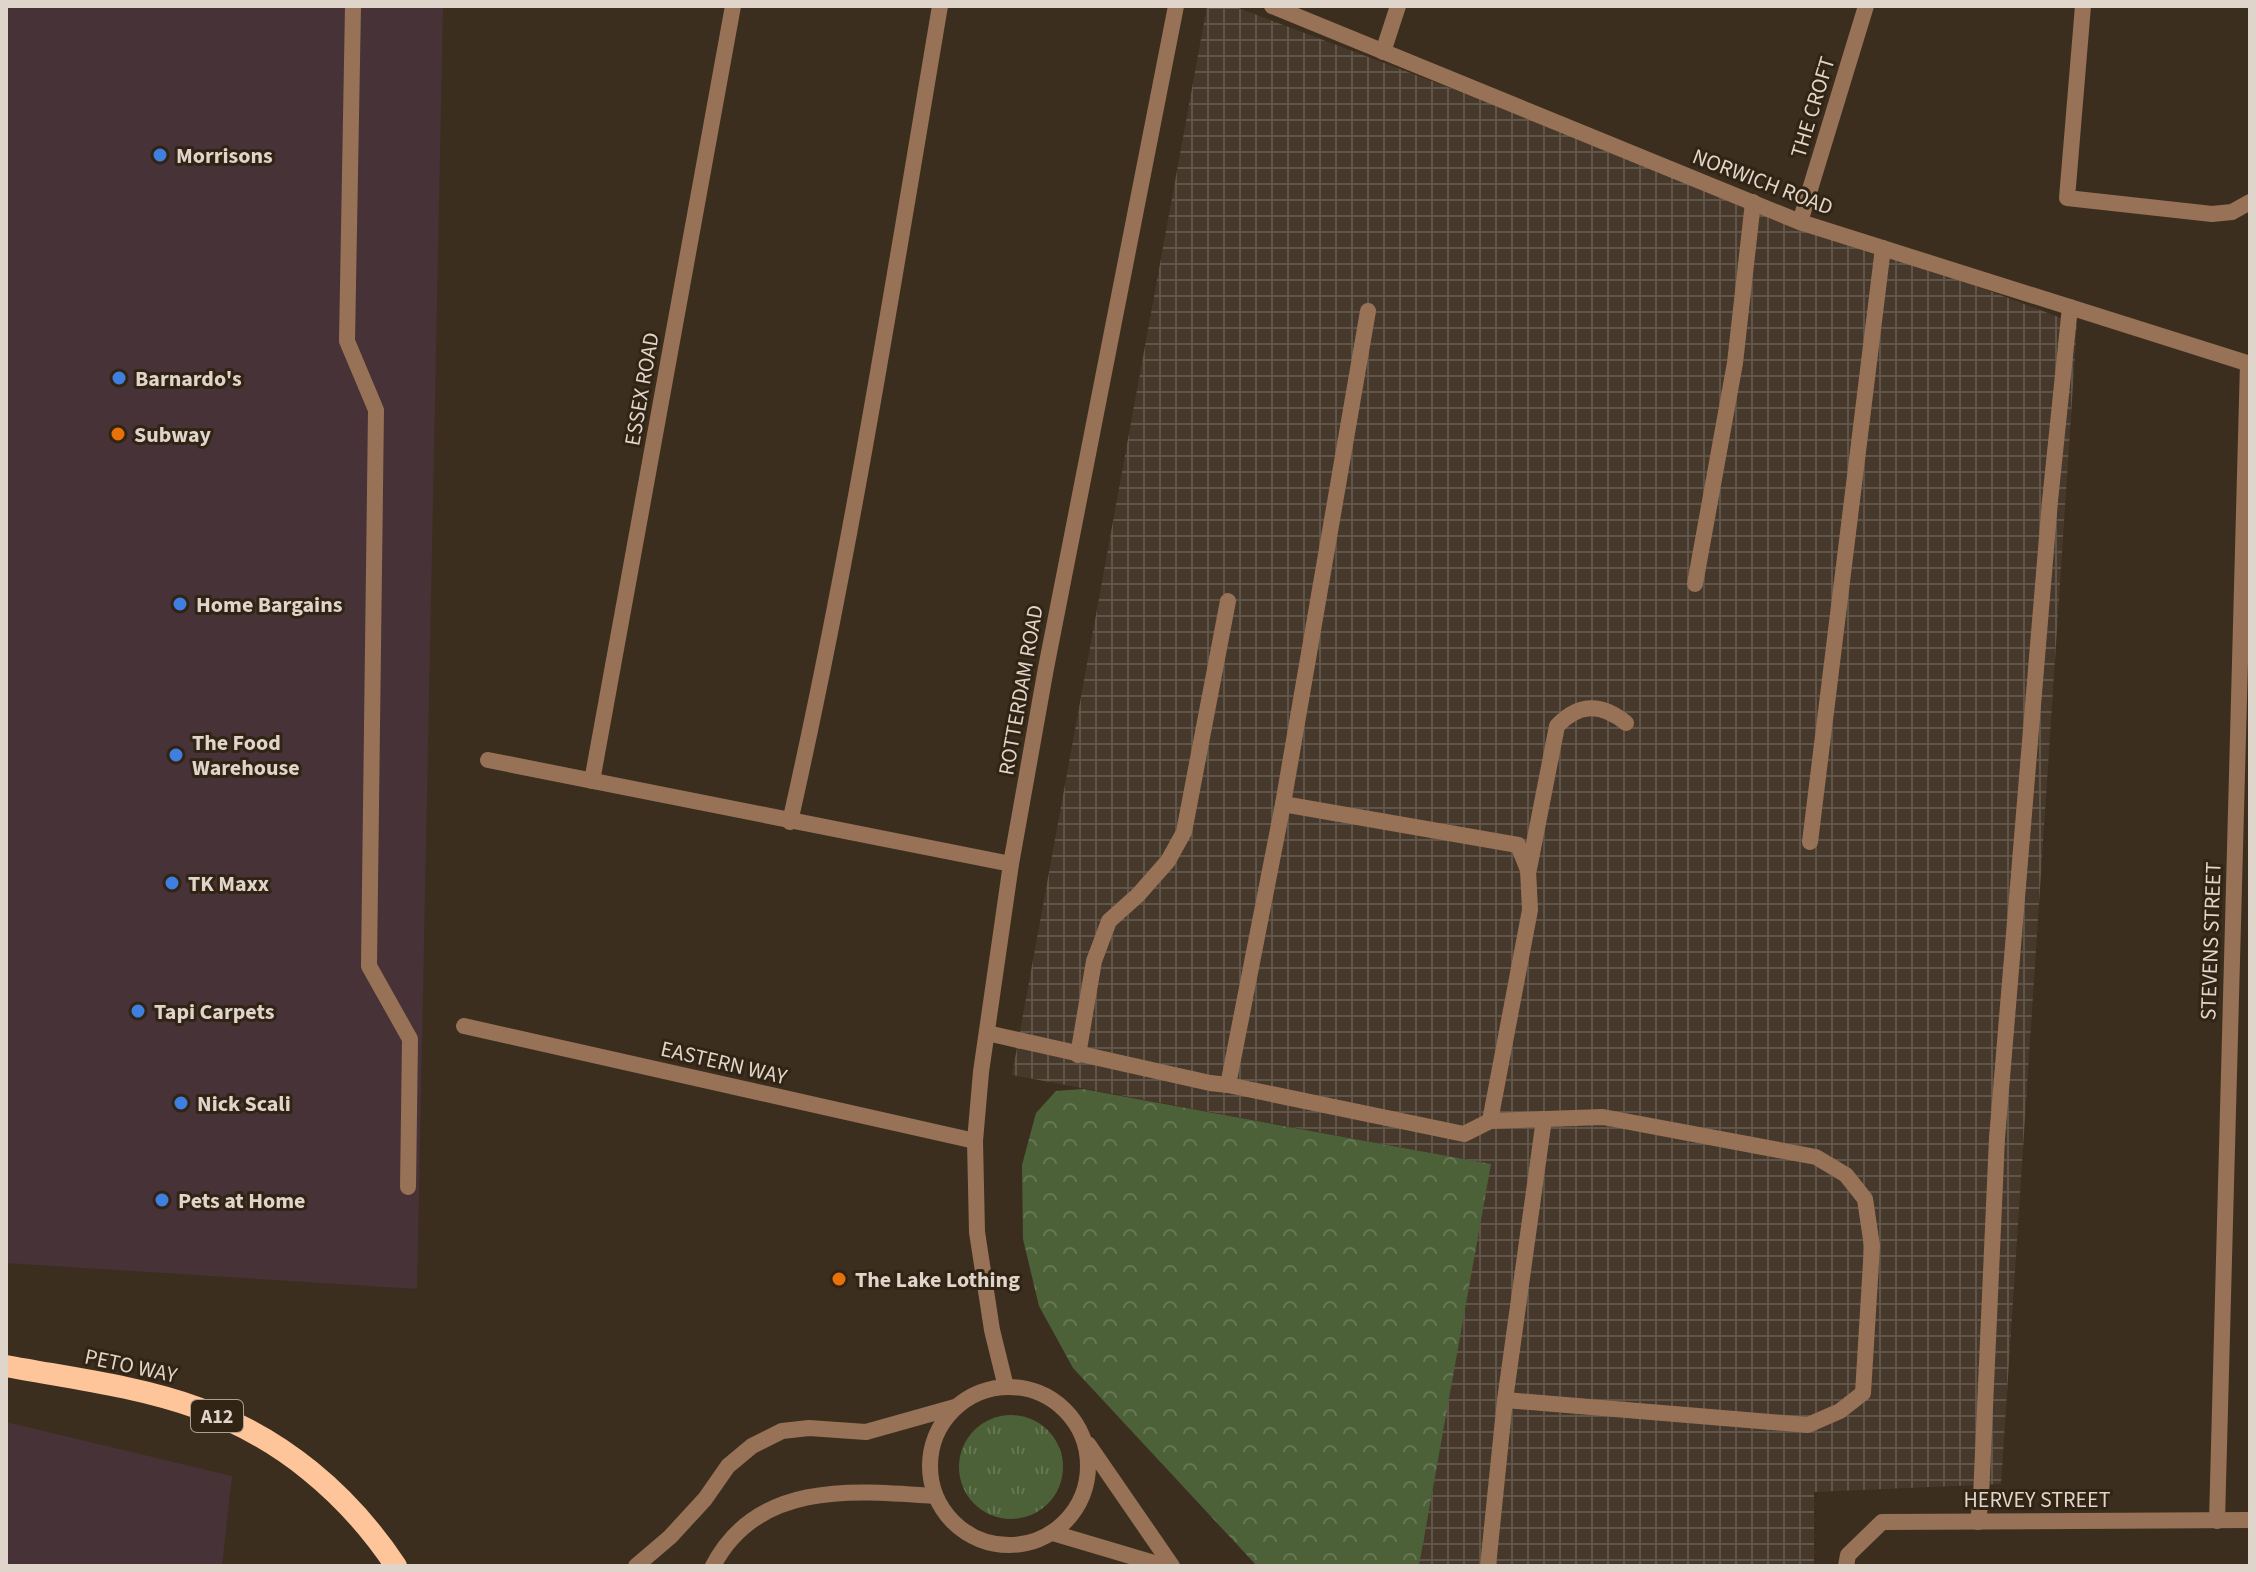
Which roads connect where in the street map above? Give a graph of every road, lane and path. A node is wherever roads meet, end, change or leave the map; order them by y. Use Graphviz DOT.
graph roads {
  1 [pos="353,6"];
  2 [pos="733,6"];
  3 [pos="940,6"];
  4 [pos="1176,6"];
  5 [pos="1272,6"];
  6 [pos="1398,6"];
  7 [pos="1866,6"];
  8 [pos="2083,6"];
  9 [pos="1383,52"];
  10 [pos="1753,202"];
  11 [pos="2250,202"];
  12 [pos="1800,222"];
  13 [pos="1883,248"];
  14 [pos="2070,307"];
  15 [pos="1368,311"];
  16 [pos="2249,364"];
  17 [pos="1695,584"];
  18 [pos="1228,601"];
  19 [pos="1626,723"];
  20 [pos="488,760"];
  21 [pos="592,781"];
  22 [pos="1283,804"];
  23 [pos="790,822"];
  24 [pos="1810,842"];
  25 [pos="1011,864"];
  26 [pos="1528,870"];
  27 [pos="464,1026"];
  28 [pos="987,1033"];
  29 [pos="1078,1055"];
  30 [pos="1228,1085"];
  31 [pos="1544,1119"];
  32 [pos="1490,1121"];
  33 [pos="975,1141"];
  34 [pos="408,1187"];
  35 [pos="6,1366"];
  36 [pos="1006,1387"];
  37 [pos="1505,1400"];
  38 [pos="956,1407"];
  39 [pos="1085,1440"];
  40 [pos="934,1496"];
  41 [pos="2250,1520"];
  42 [pos="2217,1521"];
  43 [pos="1978,1522"];
  44 [pos="1053,1533"];
  45 [pos="390,1558"];
  46 [pos="416,1566"];
  47 [pos="636,1566"];
  48 [pos="713,1566"];
  49 [pos="1164,1566"];
  50 [pos="1172,1566"];
  51 [pos="1488,1566"];
  52 [pos="1846,1566"];
  1 -- 34 [label="street"];
  2 -- 21 [label="street, ESSEX ROAD"];
  3 -- 23 [label="street"];
  4 -- 25 [label="street, ROTTERDAM ROAD"];
  5 -- 9 [label="street, NORWICH ROAD"];
  6 -- 9 [label="street"];
  7 -- 12 [label="street, THE CROFT"];
  8 -- 11 [label="street"];
  9 -- 10 [label="street, NORWICH ROAD"];
  10 -- 12 [label="street, NORWICH ROAD"];
  10 -- 17 [label="street"];
  12 -- 13 [label="street, NORWICH ROAD"];
  13 -- 14 [label="street, NORWICH ROAD"];
  13 -- 24 [label="street"];
  14 -- 16 [label="street, NORWICH ROAD"];
  14 -- 43 [label="street"];
  15 -- 22 [label="street"];
  16 -- 42 [label="street, STEVENS STREET"];
  18 -- 29 [label="street"];
  19 -- 26 [label="street"];
  20 -- 21 [label="street"];
  21 -- 23 [label="street"];
  22 -- 26 [label="street"];
  22 -- 30 [label="street"];
  23 -- 25 [label="street"];
  25 -- 28 [label="street, ROTTERDAM ROAD"];
  26 -- 32 [label="street"];
  27 -- 33 [label="street, EASTERN WAY"];
  28 -- 29 [label="street"];
  28 -- 33 [label="street, ROTTERDAM ROAD"];
  29 -- 30 [label="street"];
  30 -- 32 [label="street"];
  31 -- 32 [label="street"];
  31 -- 37 [label="street"];
  31 -- 37 [label="street"];
  33 -- 36 [label="street, ROTTERDAM ROAD"];
  35 -- 45 [label="highway, PETO WAY / A12"];
  36 -- 38 [label="street"];
  36 -- 39 [label="street"];
  37 -- 51 [label="street"];
  38 -- 40 [label="street"];
  38 -- 47 [label="street"];
  39 -- 44 [label="street"];
  39 -- 50 [label="street"];
  40 -- 44 [label="street"];
  40 -- 48 [label="street"];
  41 -- 42 [label="street, HERVEY STREET"];
  42 -- 43 [label="street, HERVEY STREET"];
  43 -- 52 [label="street, HERVEY STREET"];
  44 -- 49 [label="street"];
  45 -- 46 [label="highway, PETO WAY / A12"];
}
